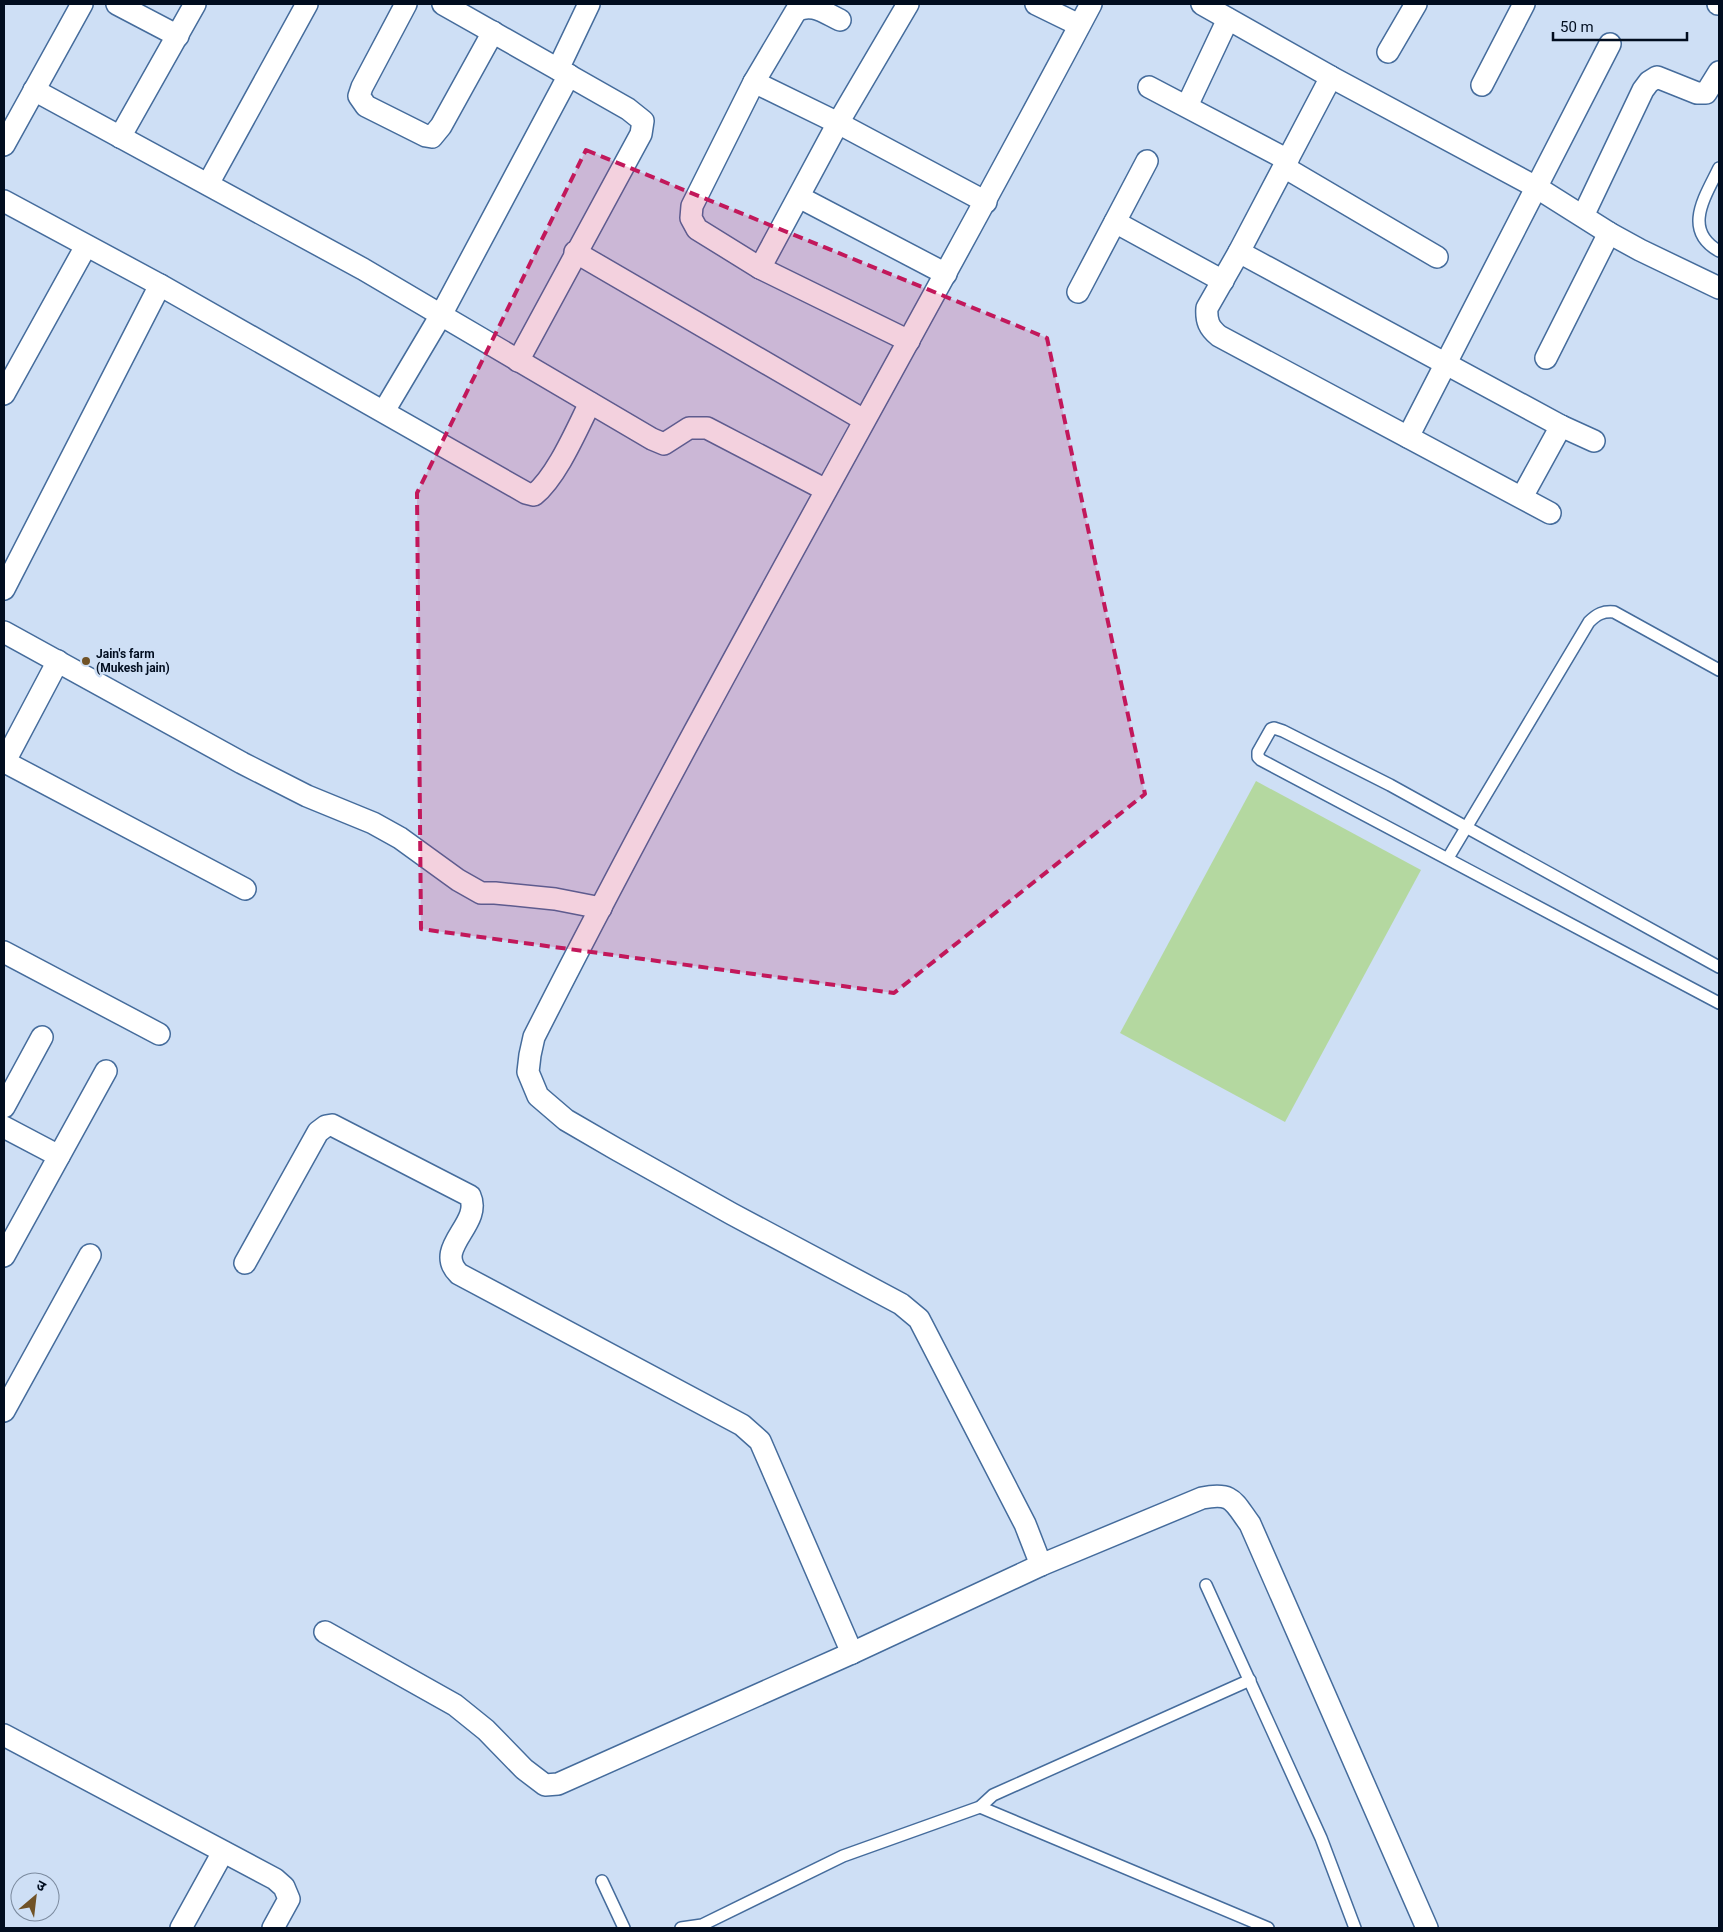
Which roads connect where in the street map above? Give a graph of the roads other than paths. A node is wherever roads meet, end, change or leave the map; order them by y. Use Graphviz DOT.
graph roads {
  1 [pos="82,4"];
  2 [pos="117,4"];
  3 [pos="195,4"];
  4 [pos="307,4"];
  5 [pos="406,4"];
  6 [pos="443,4"];
  7 [pos="589,4"];
  8 [pos="908,4"];
  9 [pos="1036,4"];
  10 [pos="1091,4"];
  11 [pos="1202,4"];
  12 [pos="1416,4"];
  13 [pos="1524,4"];
  14 [pos="1228,19"];
  15 [pos="840,20"];
  16 [pos="1079,26"];
  17 [pos="493,32"];
  18 [pos="178,36"];
  19 [pos="1610,44"];
  20 [pos="1388,52"];
  21 [pos="564,72"];
  22 [pos="1719,72"];
  23 [pos="1331,77"];
  24 [pos="754,82"];
  25 [pos="1482,85"];
  26 [pos="1149,87"];
  27 [pos="34,90"];
  28 [pos="1187,106"];
  29 [pos="838,123"];
  30 [pos="120,137"];
  31 [pos="4,145"];
  32 [pos="1147,161"];
  33 [pos="1286,164"];
  34 [pos="1719,168"];
  35 [pos="208,184"];
  36 [pos="1536,187"];
  37 [pos="799,197"];
  38 [pos="4,201"];
  39 [pos="986,202"];
  40 [pos="1582,216"];
  41 [pos="1114,222"];
  42 [pos="1609,233"];
  43 [pos="86,246"];
  44 [pos="1719,250"];
  45 [pos="576,252"];
  46 [pos="1239,252"];
  47 [pos="1437,257"];
  48 [pos="760,268"];
  49 [pos="946,274"];
  50 [pos="1223,280"];
  51 [pos="160,285"];
  52 [pos="1719,288"];
  53 [pos="1078,292"];
  54 [pos="441,316"];
  55 [pos="909,341"];
  56 [pos="1546,358"];
  57 [pos="518,360"];
  58 [pos="1448,363"];
  59 [pos="4,394"];
  60 [pos="590,403"];
  61 [pos="384,411"];
  62 [pos="864,420"];
  63 [pos="1561,426"];
  64 [pos="1408,437"];
  65 [pos="1594,441"];
  66 [pos="826,490"];
  67 [pos="1522,497"];
  68 [pos="1550,513"];
  69 [pos="4,589"];
  70 [pos="4,632"];
  71 [pos="58,661"];
  72 [pos="1719,670"];
  73 [pos="4,762"];
  74 [pos="1467,828"];
  75 [pos="1448,858"];
  76 [pos="245,889"];
  77 [pos="601,908"];
  78 [pos="4,952"];
  79 [pos="1719,968"];
  80 [pos="1719,1003"];
  81 [pos="159,1034"];
  82 [pos="42,1037"];
  83 [pos="106,1071"];
  84 [pos="4,1107"];
  85 [pos="4,1127"];
  86 [pos="59,1156"];
  87 [pos="90,1255"];
  88 [pos="4,1256"];
  89 [pos="245,1263"];
  90 [pos="4,1411"];
  91 [pos="1041,1565"];
  92 [pos="1206,1585"];
  93 [pos="325,1632"];
  94 [pos="852,1653"];
  95 [pos="1250,1680"];
  96 [pos="4,1735"];
  97 [pos="980,1807"];
  98 [pos="223,1852"];
  99 [pos="602,1881"];
  100 [pos="701,1926"];
  101 [pos="181,1928"];
  102 [pos="273,1928"];
  103 [pos="624,1928"];
  104 [pos="681,1928"];
  105 [pos="1268,1928"];
  106 [pos="1355,1928"];
  107 [pos="1426,1928"];
  1 -- 27 [label="street"];
  2 -- 18 [label="street"];
  3 -- 18 [label="street"];
  4 -- 35 [label="street"];
  5 -- 17 [label="street"];
  6 -- 17 [label="street"];
  7 -- 21 [label="street"];
  8 -- 29 [label="street"];
  9 -- 16 [label="street"];
  10 -- 16 [label="street"];
  11 -- 14 [label="street"];
  12 -- 20 [label="street"];
  13 -- 25 [label="street"];
  14 -- 23 [label="street"];
  14 -- 28 [label="street"];
  15 -- 24 [label="street"];
  16 -- 39 [label="street"];
  17 -- 21 [label="street"];
  18 -- 30 [label="street"];
  19 -- 36 [label="street"];
  21 -- 45 [label="street"];
  21 -- 54 [label="street"];
  22 -- 40 [label="street"];
  23 -- 33 [label="street"];
  23 -- 36 [label="street"];
  24 -- 29 [label="street"];
  24 -- 48 [label="street"];
  26 -- 28 [label="street"];
  27 -- 30 [label="street"];
  27 -- 31 [label="street"];
  28 -- 33 [label="street"];
  29 -- 37 [label="street"];
  29 -- 39 [label="street"];
  30 -- 35 [label="street"];
  32 -- 41 [label="street"];
  33 -- 46 [label="street"];
  33 -- 47 [label="street"];
  34 -- 44 [label="lane"];
  35 -- 54 [label="street"];
  36 -- 40 [label="street"];
  36 -- 58 [label="street"];
  37 -- 48 [label="street"];
  37 -- 49 [label="street"];
  38 -- 43 [label="street"];
  39 -- 49 [label="street"];
  40 -- 42 [label="street"];
  41 -- 50 [label="street"];
  41 -- 53 [label="street"];
  42 -- 52 [label="street"];
  42 -- 56 [label="street"];
  43 -- 51 [label="street"];
  43 -- 59 [label="street"];
  45 -- 57 [label="street"];
  45 -- 62 [label="street"];
  46 -- 50 [label="street"];
  46 -- 58 [label="street"];
  48 -- 55 [label="street"];
  49 -- 55 [label="street"];
  50 -- 64 [label="street"];
  51 -- 61 [label="street"];
  51 -- 69 [label="street"];
  54 -- 57 [label="street"];
  54 -- 61 [label="street"];
  55 -- 62 [label="street"];
  57 -- 60 [label="street"];
  58 -- 63 [label="street"];
  58 -- 64 [label="street"];
  60 -- 61 [label="street"];
  60 -- 66 [label="street"];
  62 -- 66 [label="street"];
  63 -- 65 [label="street"];
  63 -- 67 [label="street"];
  64 -- 67 [label="street"];
  66 -- 77 [label="street"];
  67 -- 68 [label="street"];
  70 -- 71 [label="street"];
  71 -- 73 [label="street"];
  71 -- 77 [label="street"];
  72 -- 74 [label="lane"];
  73 -- 76 [label="street"];
  74 -- 75 [label="lane"];
  74 -- 75 [label="lane"];
  74 -- 79 [label="lane"];
  75 -- 80 [label="lane"];
  77 -- 91 [label="street"];
  78 -- 81 [label="street"];
  82 -- 84 [label="street"];
  83 -- 86 [label="street"];
  85 -- 86 [label="street"];
  86 -- 88 [label="street"];
  87 -- 90 [label="street"];
  89 -- 94 [label="street"];
  91 -- 94 [label="street"];
  91 -- 107 [label="street"];
  92 -- 95 [label="lane"];
  93 -- 94 [label="street"];
  95 -- 97 [label="lane"];
  95 -- 106 [label="lane"];
  96 -- 98 [label="street"];
  97 -- 100 [label="lane"];
  97 -- 105 [label="lane"];
  98 -- 101 [label="street"];
  98 -- 102 [label="street"];
  99 -- 103 [label="lane"];
  100 -- 104 [label="lane"];
}
